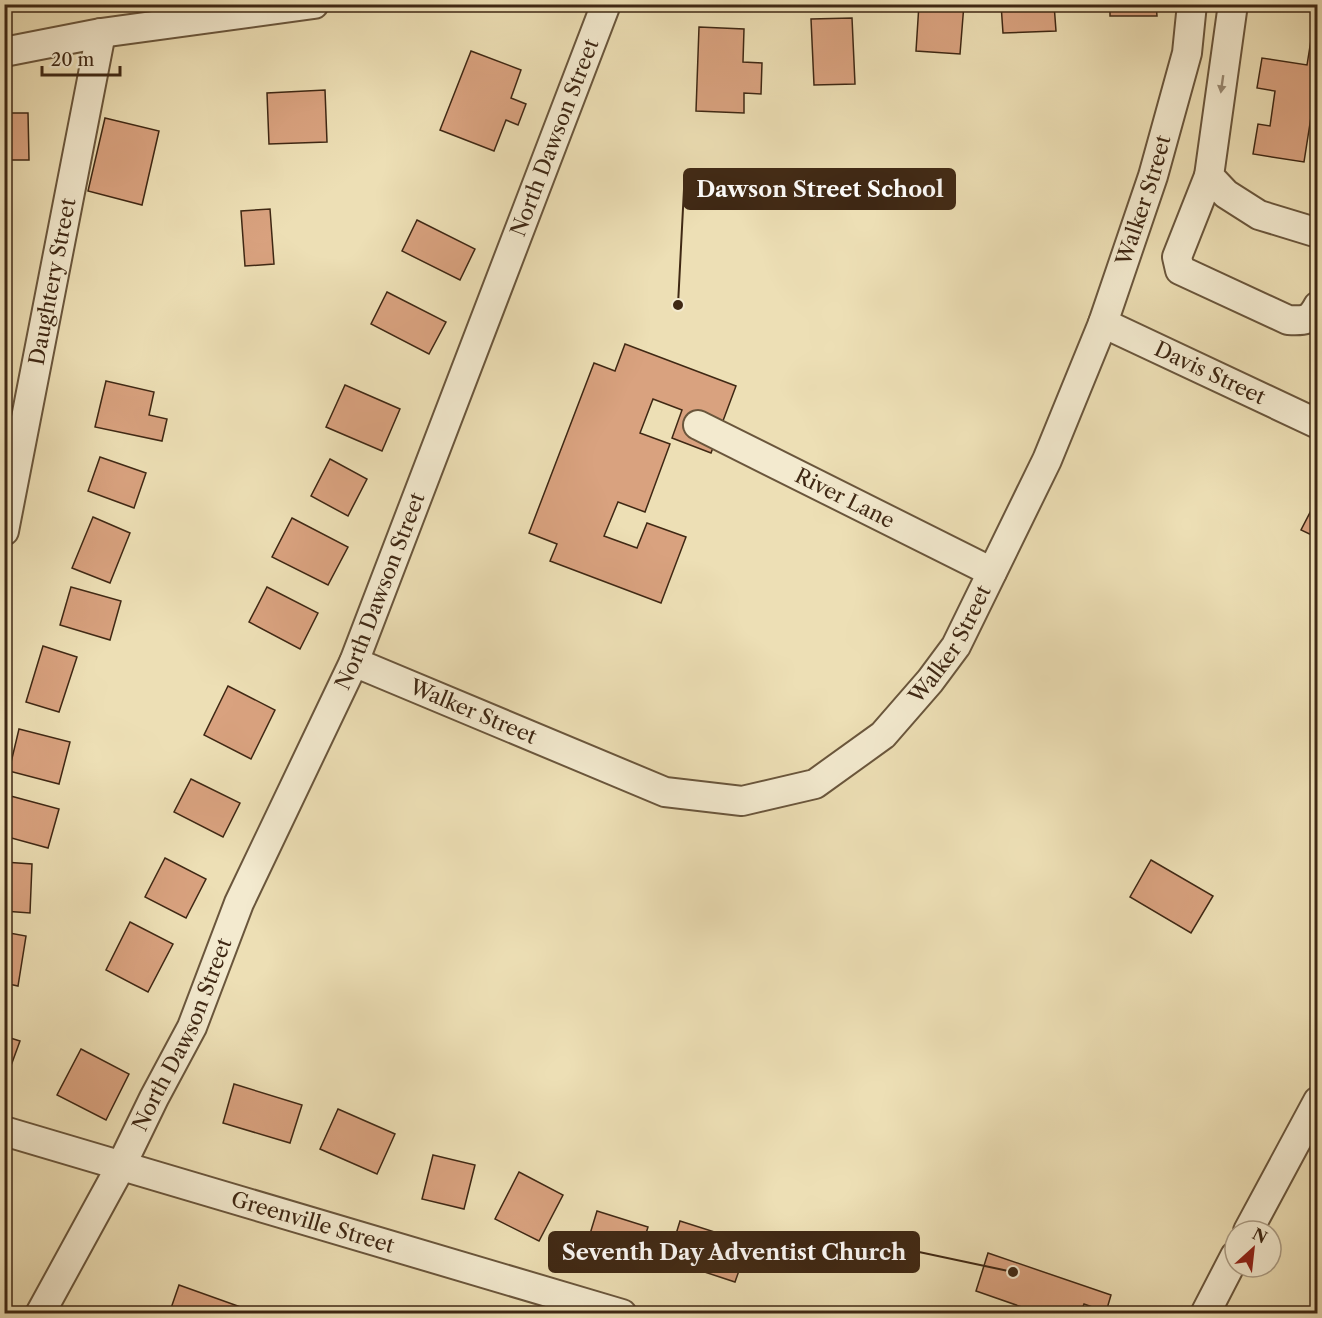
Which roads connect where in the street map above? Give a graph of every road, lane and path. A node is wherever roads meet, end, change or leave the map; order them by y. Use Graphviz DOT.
graph roads {
  1 [pos="314,4"];
  2 [pos="606,4"];
  3 [pos="1192,4"];
  4 [pos="1232,15"];
  5 [pos="100,33"];
  6 [pos="4,52"];
  7 [pos="1209,176"];
  8 [pos="1317,233"];
  9 [pos="1317,306"];
  10 [pos="1103,323"];
  11 [pos="698,424"];
  12 [pos="1317,424"];
  13 [pos="4,531"];
  14 [pos="992,572"];
  15 [pos="354,662"];
  16 [pos="1317,1101"];
  17 [pos="4,1131"];
  18 [pos="122,1166"];
  19 [pos="1254,1219"];
  20 [pos="1223,1279"];
  21 [pos="40,1314"];
  22 [pos="622,1314"];
  23 [pos="1205,1314"];
  1 -- 5 [label="street"];
  2 -- 15 [label="street, North Dawson Street"];
  3 -- 10 [label="street, Walker Street"];
  4 -- 7 [label="street, one-way"];
  5 -- 6 [label="street"];
  5 -- 13 [label="street, Daughtery Street"];
  7 -- 8 [label="street"];
  7 -- 9 [label="street"];
  10 -- 12 [label="street, Davis Street"];
  10 -- 14 [label="street, Walker Street"];
  11 -- 14 [label="street, River Lane"];
  14 -- 15 [label="street, Walker Street"];
  15 -- 18 [label="street, North Dawson Street"];
  16 -- 19 [label="street"];
  17 -- 18 [label="street, Greenville Street"];
  18 -- 21 [label="street, North Dawson Street"];
  18 -- 22 [label="street, Greenville Street"];
  20 -- 23 [label="street"];
}
